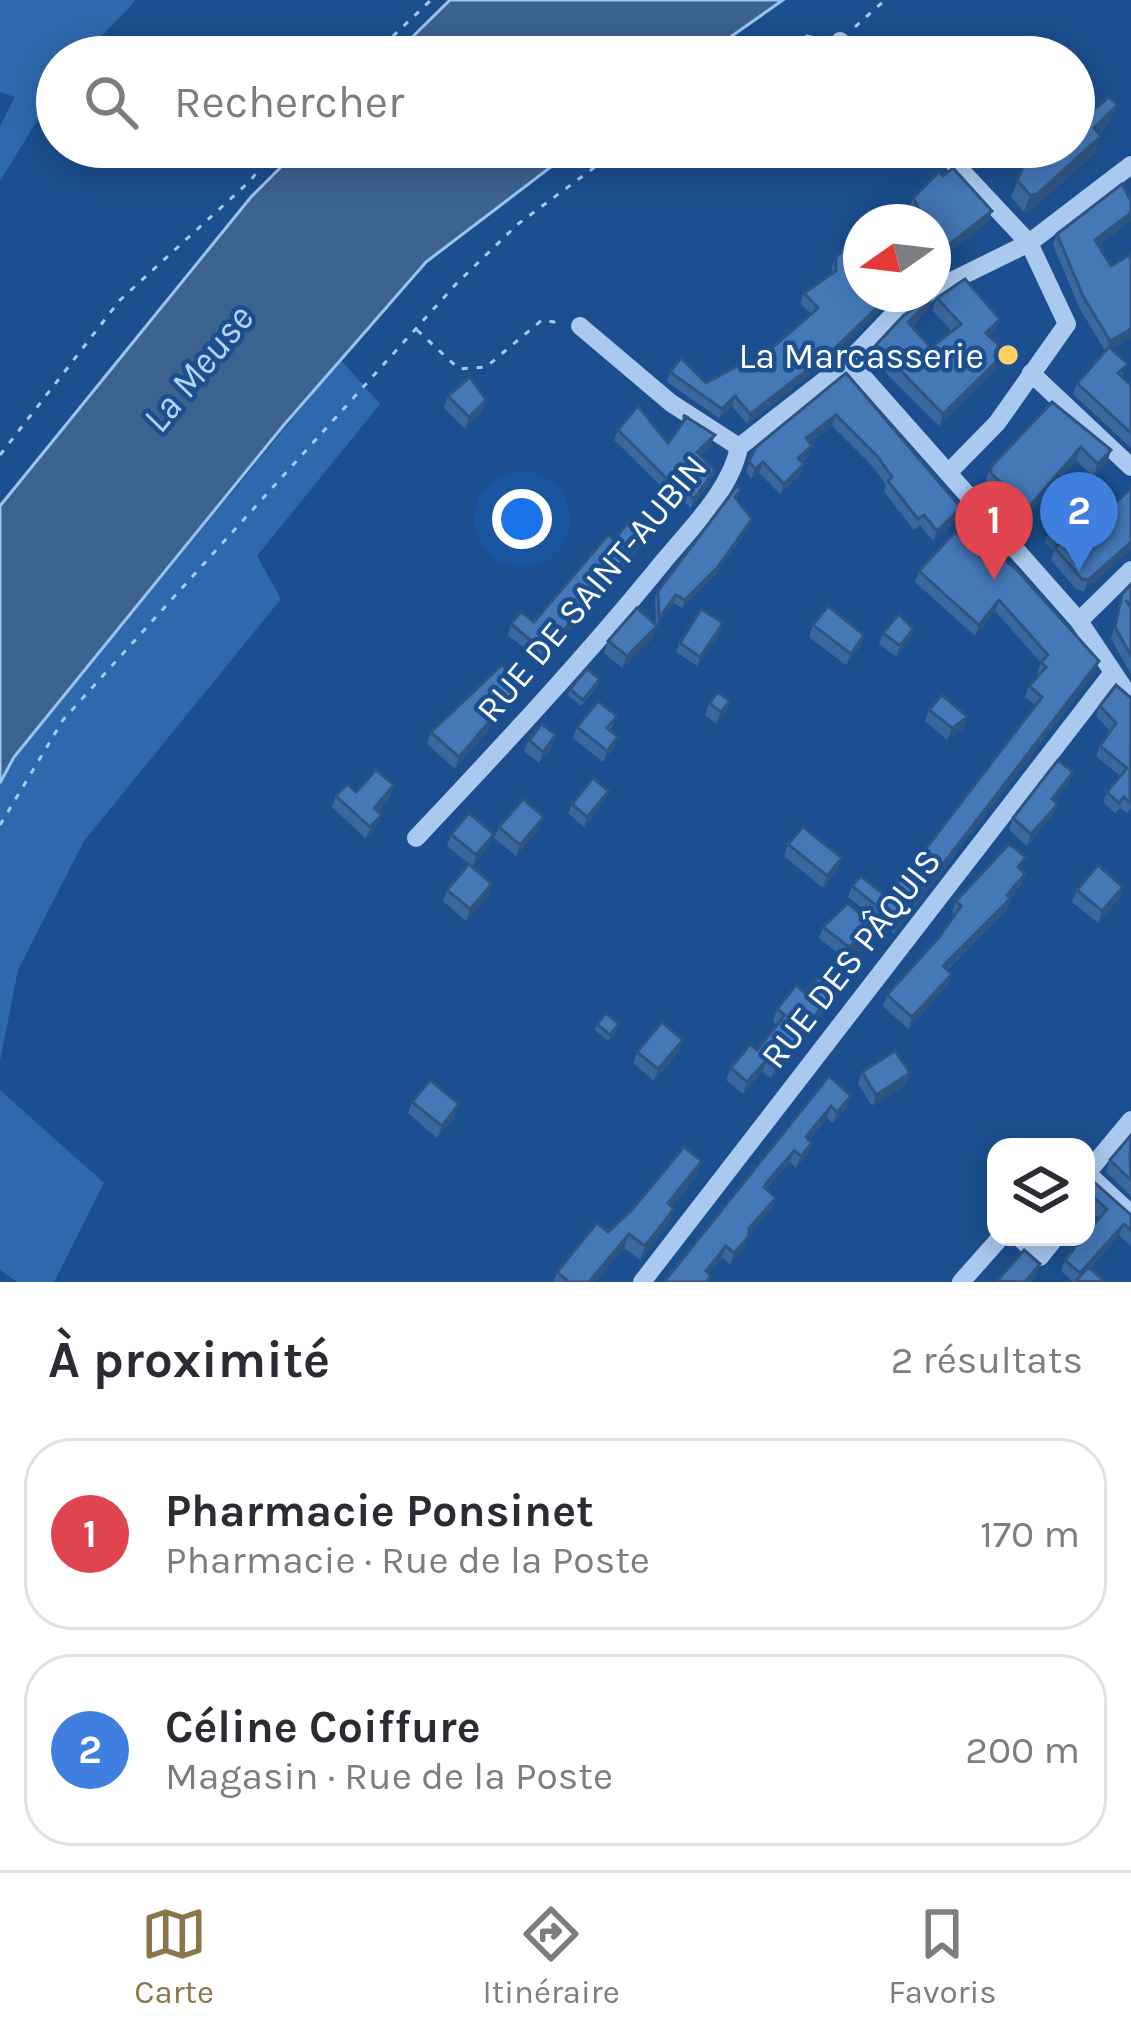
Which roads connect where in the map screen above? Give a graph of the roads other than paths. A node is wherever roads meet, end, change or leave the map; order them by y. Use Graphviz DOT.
graph roads {
  1 [pos="1131,165"];
  2 [pos="959,168"];
  3 [pos="1029,243"];
  4 [pos="951,282"];
  5 [pos="898,312"];
  6 [pos="580,326"];
  7 [pos="849,361"];
  8 [pos="1030,373"];
  9 [pos="739,447"];
  10 [pos="1131,467"];
  11 [pos="949,472"];
  12 [pos="1131,570"];
  13 [pos="1079,621"];
  14 [pos="1111,674"];
  15 [pos="1131,699"];
  16 [pos="416,838"];
  17 [pos="1131,1120"];
  18 [pos="1131,1214"];
  19 [pos="993,1246"];
  20 [pos="1028,1246"];
  21 [pos="1049,1246"];
  22 [pos="642,1282"];
  23 [pos="961,1282"];
  1 -- 3 [label="street, RUE DE SAINT-AUBIN"];
  2 -- 3 [label="street"];
  3 -- 4 [label="street, RUE DE SAINT-AUBIN"];
  3 -- 8 [label="street"];
  5 -- 7 [label="street, RUE DE SAINT-AUBIN"];
  6 -- 9 [label="street"];
  7 -- 9 [label="street, RUE DE SAINT-AUBIN"];
  7 -- 11 [label="street"];
  8 -- 10 [label="street"];
  8 -- 11 [label="street"];
  9 -- 16 [label="street, RUE DE SAINT-AUBIN"];
  11 -- 13 [label="street"];
  12 -- 13 [label="street"];
  13 -- 14 [label="street"];
  14 -- 15 [label="street"];
  14 -- 22 [label="street, RUE DES PÂQUIS"];
  17 -- 18 [label="street"];
  19 -- 23 [label="street"];
  20 -- 21 [label="street"];
}
